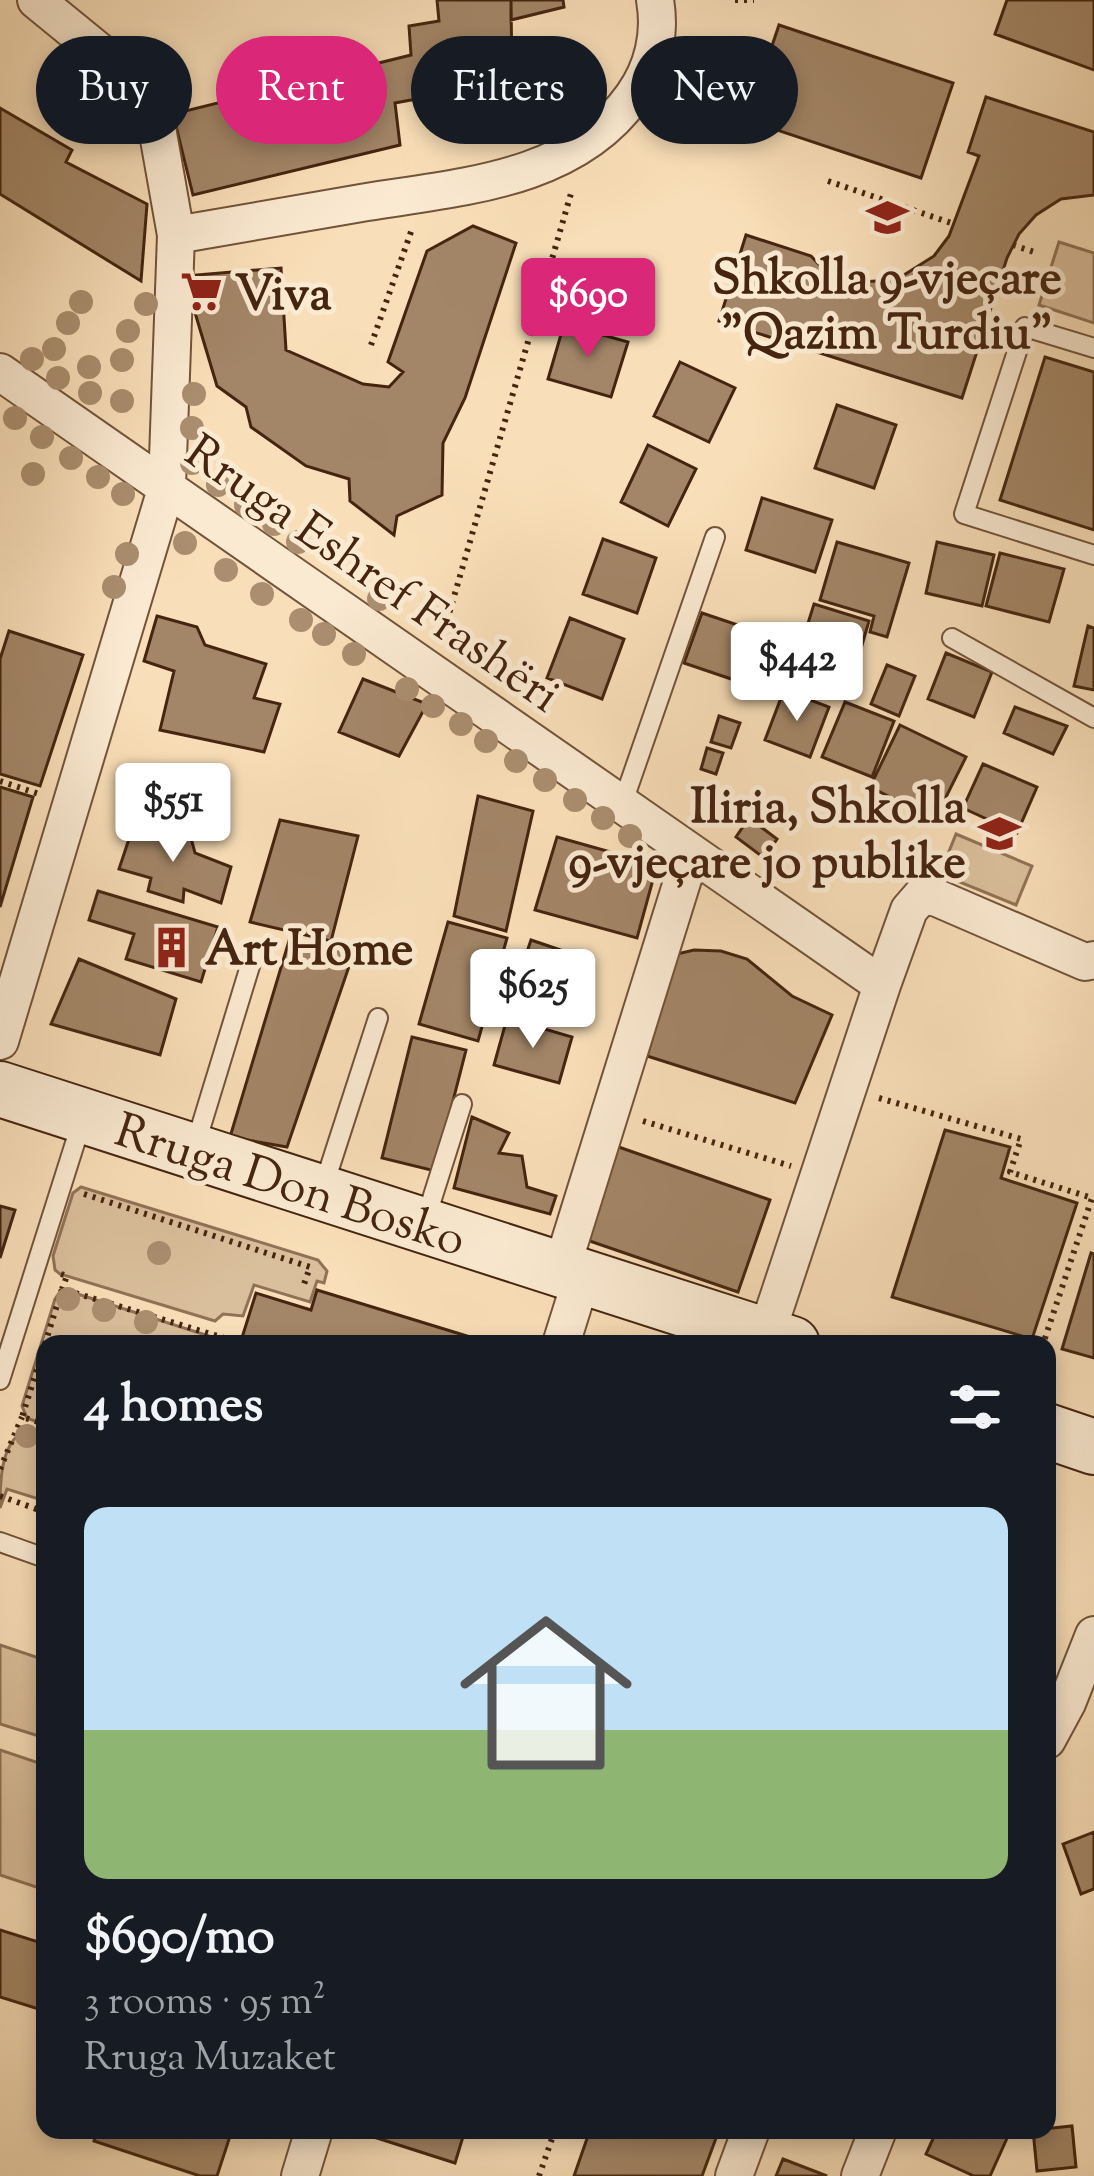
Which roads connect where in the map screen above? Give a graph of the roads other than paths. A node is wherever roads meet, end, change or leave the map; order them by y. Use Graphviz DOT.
graph roads {
  1 [pos="655,0"];
  2 [pos="44,3"];
  3 [pos="176,235"];
  4 [pos="1094,348"];
  5 [pos="0,372"];
  6 [pos="167,486"];
  7 [pos="715,537"];
  8 [pos="1094,555"];
  9 [pos="952,638"];
  10 [pos="1094,718"];
  11 [pos="622,805"];
  12 [pos="691,853"];
  13 [pos="254,953"];
  14 [pos="1094,960"];
  15 [pos="882,985"];
  16 [pos="378,1018"];
  17 [pos="0,1041"];
  18 [pos="0,1089"];
  19 [pos="462,1104"];
  20 [pos="83,1116"];
  21 [pos="194,1150"];
  22 [pos="322,1193"];
  23 [pos="423,1226"];
  24 [pos="571,1273"];
  25 [pos="561,1335"];
  26 [pos="763,1335"];
  27 [pos="780,1335"];
  28 [pos="0,1380"];
  29 [pos="1056,1434"];
  30 [pos="1094,1447"];
  31 [pos="0,1542"];
  32 [pos="36,1555"];
  33 [pos="1094,1635"];
  34 [pos="1056,1723"];
  35 [pos="311,2139"];
  36 [pos="748,2139"];
  37 [pos="874,2139"];
  38 [pos="300,2176"];
  39 [pos="734,2176"];
  40 [pos="860,2176"];
  1 -- 3 [label="street"];
  2 -- 3 [label="street"];
  3 -- 6 [label="street"];
  4 -- 8 [label="lane"];
  5 -- 6 [label="street, Rruga Eshref Frashëri"];
  6 -- 11 [label="street, Rruga Eshref Frashëri"];
  6 -- 17 [label="street"];
  7 -- 11 [label="lane"];
  9 -- 10 [label="lane"];
  11 -- 12 [label="street, Rruga Eshref Frashëri"];
  12 -- 15 [label="street, Rruga Eshref Frashëri"];
  12 -- 24 [label="street"];
  13 -- 21 [label="lane"];
  14 -- 15 [label="street"];
  15 -- 27 [label="street"];
  16 -- 22 [label="lane"];
  18 -- 20 [label="main road, Rruga Don Bosko"];
  19 -- 23 [label="lane"];
  20 -- 21 [label="main road, Rruga Don Bosko"];
  20 -- 28 [label="lane"];
  21 -- 22 [label="main road, Rruga Don Bosko"];
  22 -- 23 [label="main road, Rruga Don Bosko"];
  23 -- 24 [label="main road, Rruga Don Bosko"];
  24 -- 25 [label="street"];
  24 -- 26 [label="main road, Rruga Don Bosko"];
  29 -- 30 [label="main road"];
  31 -- 32 [label="lane"];
  33 -- 34 [label="street"];
  35 -- 38 [label="street"];
  36 -- 39 [label="street"];
  37 -- 40 [label="street"];
}
